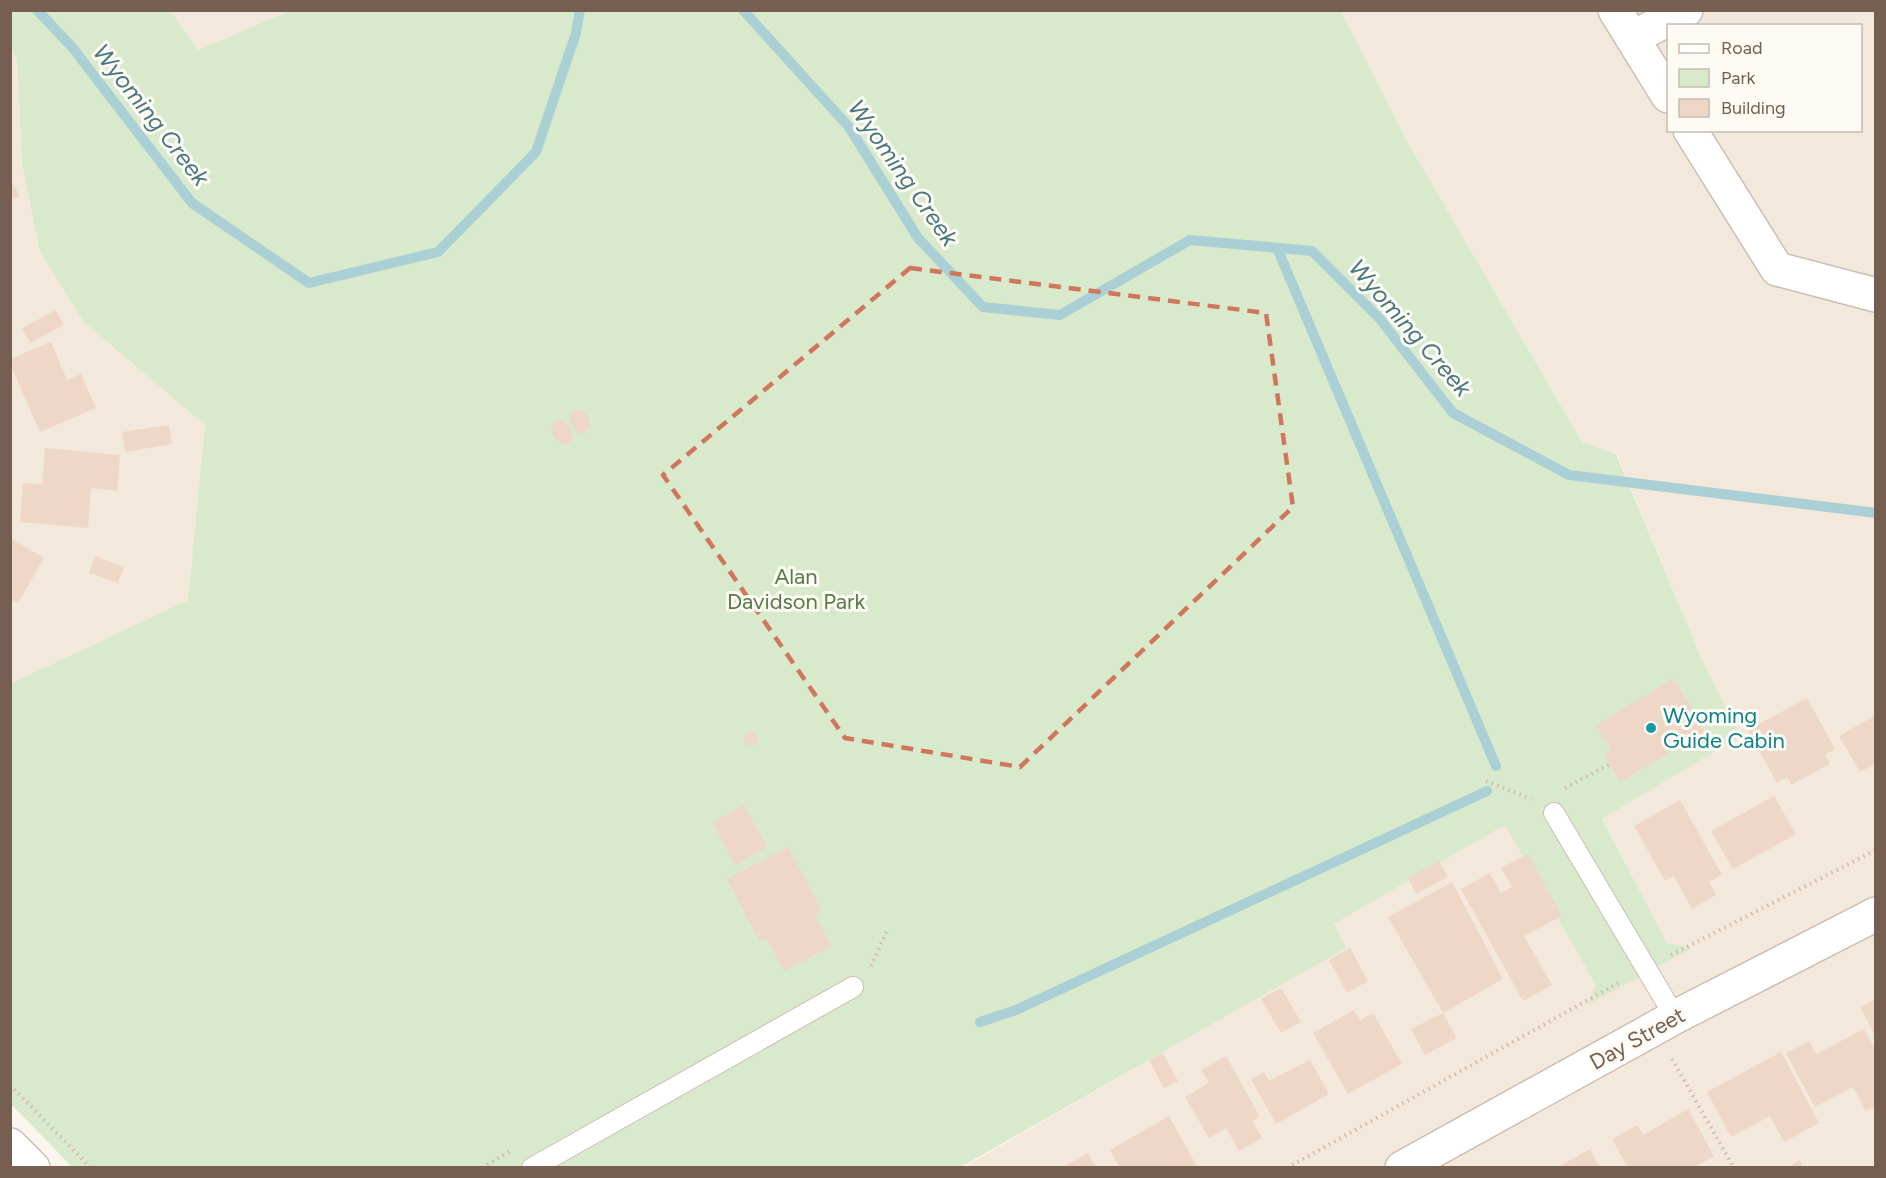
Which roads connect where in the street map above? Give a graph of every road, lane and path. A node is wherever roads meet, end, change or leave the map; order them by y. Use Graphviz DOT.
graph roads {
  1 [pos="1686,10"];
  2 [pos="1624,24"];
  3 [pos="1667,94"];
  4 [pos="1691,132"];
  5 [pos="1875,295"];
  6 [pos="1610,764"];
  7 [pos="1486,781"];
  8 [pos="1547,808"];
  9 [pos="1875,850"];
  10 [pos="1875,914"];
  11 [pos="887,931"];
  12 [pos="1646,968"];
  13 [pos="853,987"];
  14 [pos="1665,1022"];
  15 [pos="10,1085"];
  16 [pos="10,1145"];
  17 [pos="33,1167"];
  18 [pos="91,1167"];
  19 [pos="532,1167"];
  20 [pos="1287,1167"];
  21 [pos="1402,1167"];
  22 [pos="1734,1167"];
  1 -- 2 [label="street"];
  2 -- 3 [label="street"];
  4 -- 5 [label="street"];
  6 -- 8 [label="path"];
  7 -- 8 [label="path"];
  8 -- 12 [label="lane"];
  9 -- 12 [label="path"];
  10 -- 14 [label="street, Day Street"];
  11 -- 13 [label="path"];
  12 -- 14 [label="lane"];
  12 -- 20 [label="path"];
  13 -- 19 [label="lane"];
  14 -- 21 [label="street, Day Street"];
  14 -- 22 [label="path"];
  15 -- 18 [label="path"];
  16 -- 17 [label="street"];
}
